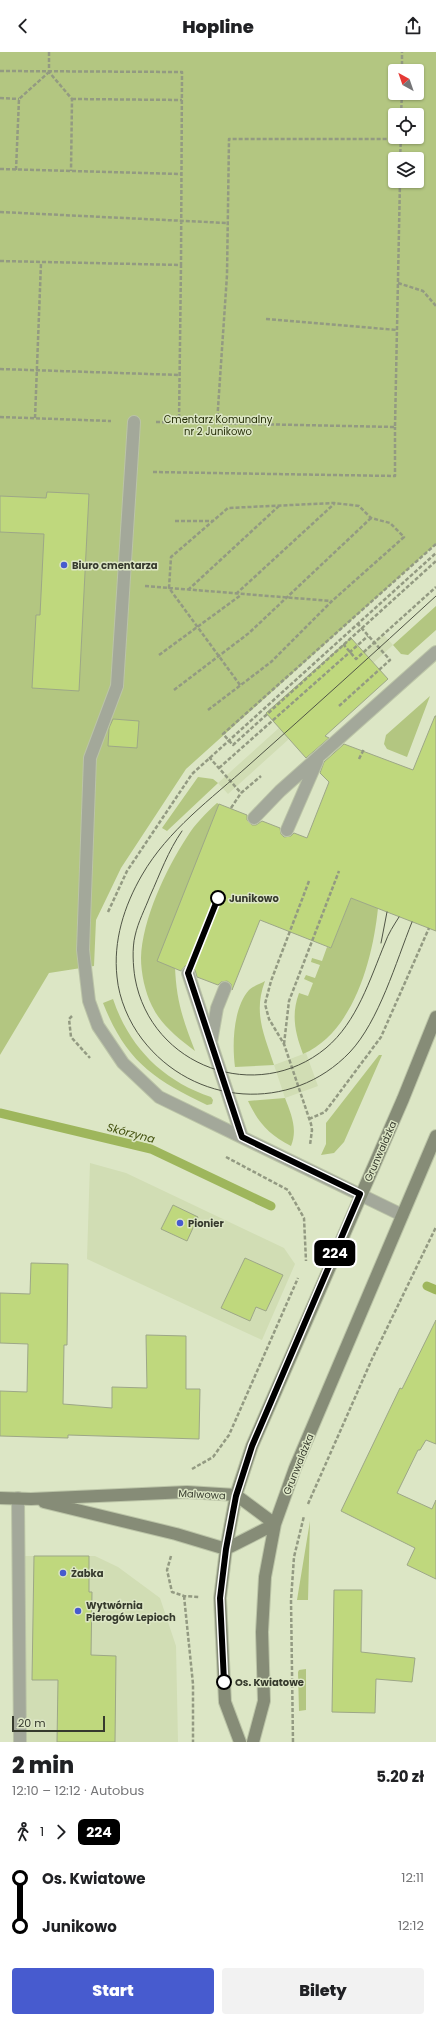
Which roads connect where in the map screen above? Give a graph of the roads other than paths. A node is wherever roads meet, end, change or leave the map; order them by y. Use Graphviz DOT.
graph roads {
  1 [pos="134,422"];
  2 [pos="436,652"];
  3 [pos="318,759"];
  4 [pos="254,818"];
  5 [pos="287,830"];
  6 [pos="188,973"];
  7 [pos="225,988"];
  8 [pos="436,1017"];
  9 [pos="211,1043"];
  10 [pos="436,1136"];
  11 [pos="242,1137"];
  12 [pos="360,1194"];
  13 [pos="402,1215"];
  14 [pos="236,1496"];
  15 [pos="0,1498"];
  16 [pos="18,1498"];
  17 [pos="31,1499"];
  18 [pos="275,1524"];
  19 [pos="226,1549"];
  20 [pos="20,1742"];
  21 [pos="240,1742"];
  22 [pos="253,1742"];
  1 -- 11 [label="lane"];
  2 -- 3 [label="lane"];
  3 -- 4 [label="lane"];
  3 -- 5 [label="lane"];
  6 -- 9 [label="lane"];
  7 -- 9 [label="lane"];
  8 -- 12 [label="street, Grunwaldzka"];
  9 -- 11 [label="lane"];
  10 -- 13 [label="street, Grunwaldzka"];
  11 -- 12 [label="lane"];
  12 -- 13 [label="lane"];
  12 -- 14 [label="street, Grunwaldzka"];
  13 -- 18 [label="street, Grunwaldzka"];
  14 -- 17 [label="street, Malwowa"];
  14 -- 18 [label="street, Malwowa"];
  14 -- 19 [label="street, Grunwaldzka"];
  15 -- 16 [label="street, Malwowa"];
  16 -- 17 [label="street, Malwowa"];
  16 -- 20 [label="lane"];
  17 -- 19 [label="street, Malwowa"];
  18 -- 19 [label="street"];
  18 -- 22 [label="street, Grunwaldzka"];
  19 -- 21 [label="street, Grunwaldzka"];
}
